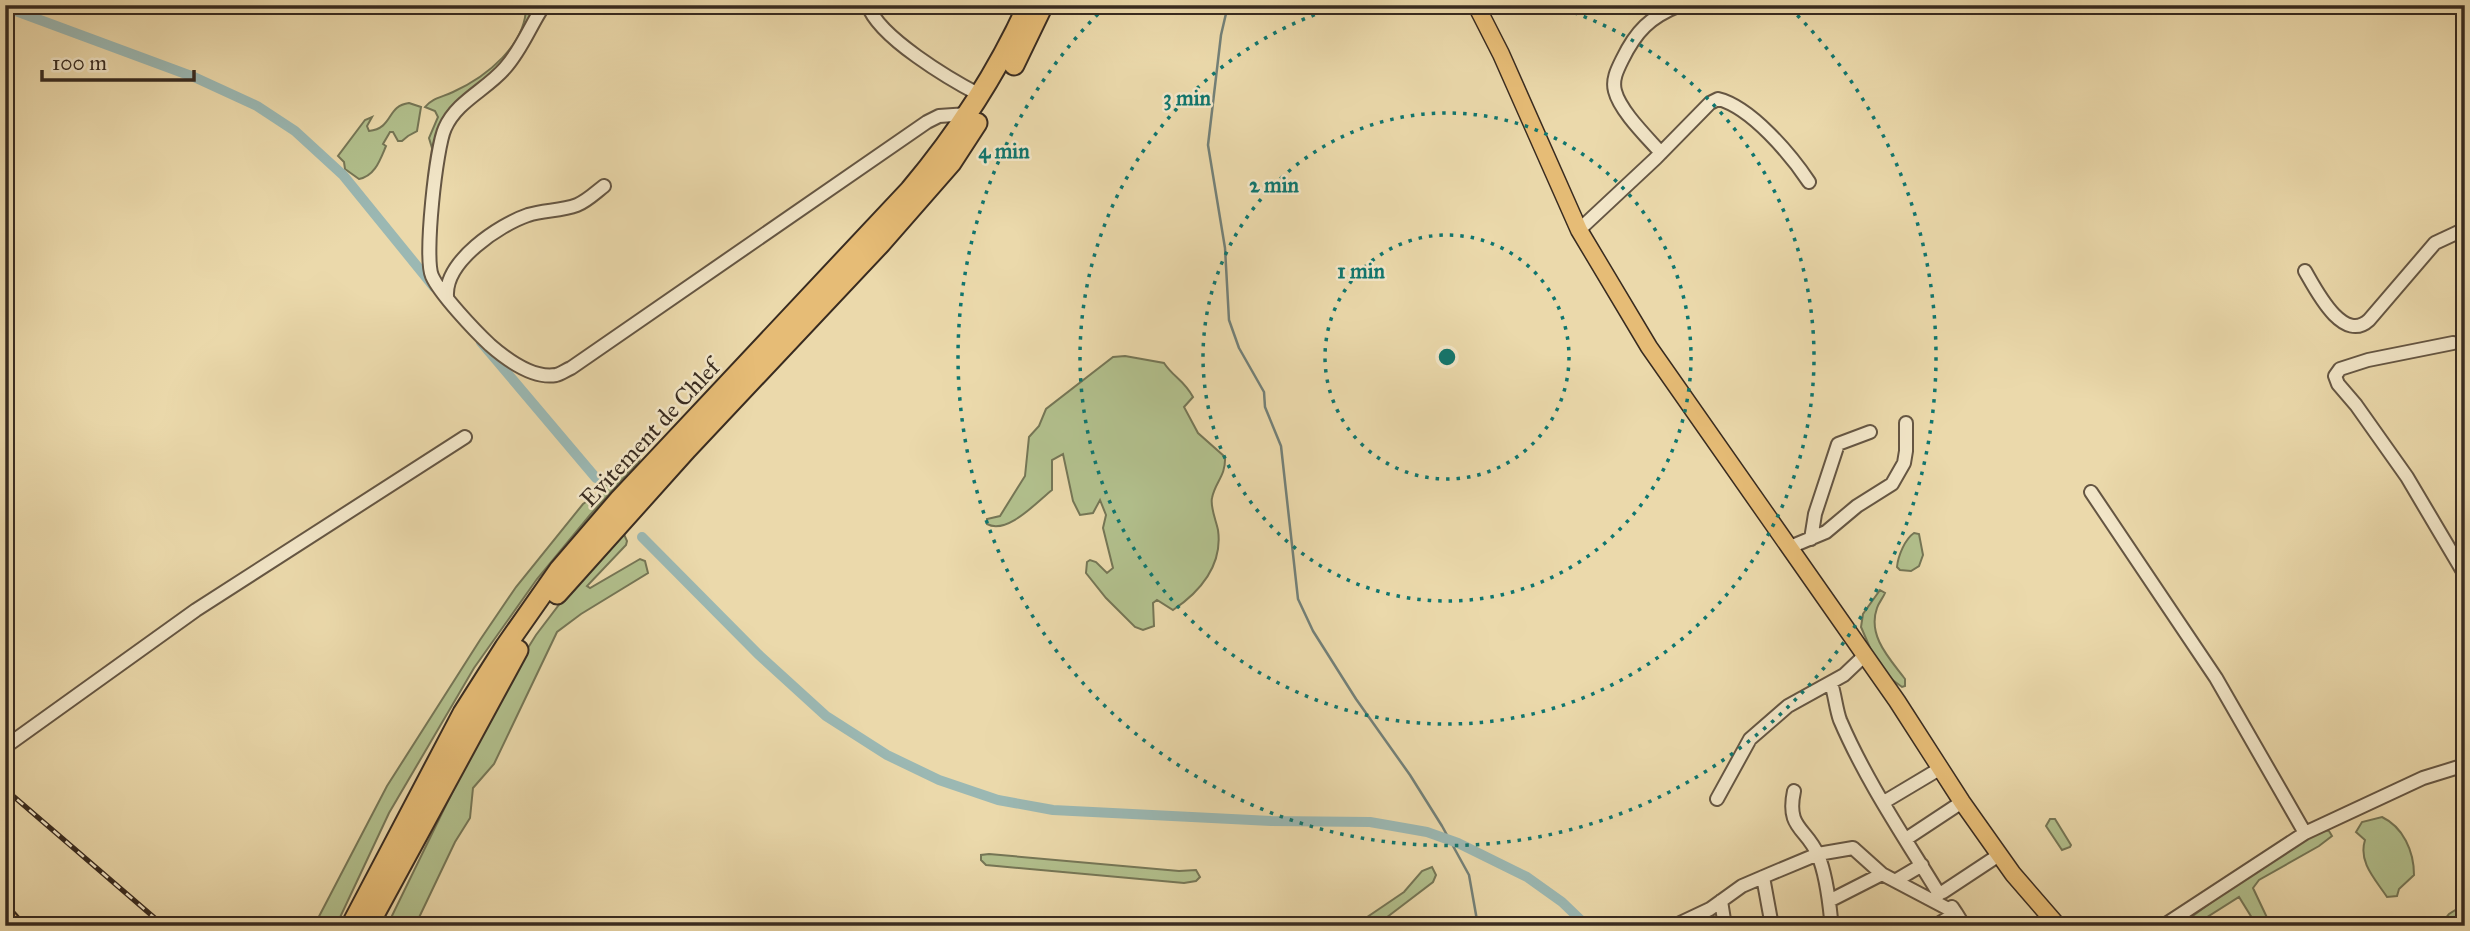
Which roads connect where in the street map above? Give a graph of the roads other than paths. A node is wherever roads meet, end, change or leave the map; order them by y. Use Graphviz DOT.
graph roads {
  1 [pos="544,5"];
  2 [pos="868,5"];
  3 [pos="1476,5"];
  4 [pos="1680,5"];
  5 [pos="1032,9"];
  6 [pos="980,95"];
  7 [pos="968,114"];
  8 [pos="1661,153"];
  9 [pos="1809,182"];
  10 [pos="604,186"];
  11 [pos="2465,229"];
  12 [pos="1579,230"];
  13 [pos="2305,271"];
  14 [pos="447,296"];
  15 [pos="2453,343"];
  16 [pos="1906,423"];
  17 [pos="1870,432"];
  18 [pos="465,436"];
  19 [pos="2091,492"];
  20 [pos="1811,539"];
  21 [pos="1790,547"];
  22 [pos="2465,575"];
  23 [pos="1864,656"];
  24 [pos="1831,683"];
  25 [pos="5,747"];
  26 [pos="2465,765"];
  27 [pos="1941,768"];
  28 [pos="1794,791"];
  29 [pos="1717,799"];
  30 [pos="1884,802"];
  31 [pos="1962,802"];
  32 [pos="2305,833"];
  33 [pos="1906,839"];
  34 [pos="1818,853"];
  35 [pos="1999,855"];
  36 [pos="1922,865"];
  37 [pos="1882,874"];
  38 [pos="1763,877"];
  39 [pos="1895,881"];
  40 [pos="1937,895"];
  41 [pos="1721,901"];
  42 [pos="1829,901"];
  43 [pos="1956,913"];
  44 [pos="5,918"];
  45 [pos="1829,924"];
  46 [pos="13,926"];
  47 [pos="351,926"];
  48 [pos="368,926"];
  49 [pos="1674,926"];
  50 [pos="1725,926"];
  51 [pos="1772,926"];
  52 [pos="1935,926"];
  53 [pos="1964,926"];
  54 [pos="2058,926"];
  55 [pos="2163,926"];
  1 -- 14 [label="street"];
  2 -- 6 [label="street"];
  3 -- 12 [label="main road"];
  4 -- 8 [label="street"];
  5 -- 6 [label="highway, Evitement de Chlef"];
  5 -- 48 [label="highway, Evitement de Chlef"];
  6 -- 7 [label="highway, Evitement de Chlef"];
  7 -- 14 [label="street"];
  7 -- 47 [label="highway, Evitement de Chlef"];
  8 -- 9 [label="street"];
  8 -- 12 [label="street"];
  10 -- 14 [label="street"];
  11 -- 13 [label="street"];
  12 -- 21 [label="main road"];
  15 -- 22 [label="street"];
  16 -- 20 [label="street"];
  17 -- 20 [label="street"];
  18 -- 25 [label="street"];
  19 -- 32 [label="street"];
  20 -- 21 [label="street"];
  21 -- 23 [label="main road"];
  23 -- 24 [label="street"];
  23 -- 27 [label="main road"];
  24 -- 29 [label="street"];
  24 -- 30 [label="street"];
  26 -- 32 [label="street"];
  27 -- 30 [label="street"];
  27 -- 31 [label="main road"];
  28 -- 34 [label="street"];
  30 -- 33 [label="street"];
  31 -- 33 [label="street"];
  31 -- 35 [label="main road"];
  32 -- 55 [label="street"];
  33 -- 36 [label="street"];
  34 -- 37 [label="street"];
  34 -- 38 [label="street"];
  34 -- 42 [label="street"];
  35 -- 40 [label="street"];
  35 -- 54 [label="main road"];
  36 -- 39 [label="street"];
  36 -- 40 [label="street"];
  37 -- 39 [label="street"];
  37 -- 42 [label="street"];
  38 -- 41 [label="street"];
  38 -- 51 [label="street"];
  39 -- 40 [label="street"];
  40 -- 43 [label="street"];
  41 -- 49 [label="street"];
  41 -- 50 [label="street"];
  42 -- 45 [label="street"];
  43 -- 52 [label="street"];
  43 -- 53 [label="street"];
  44 -- 46 [label="highway"];
}
